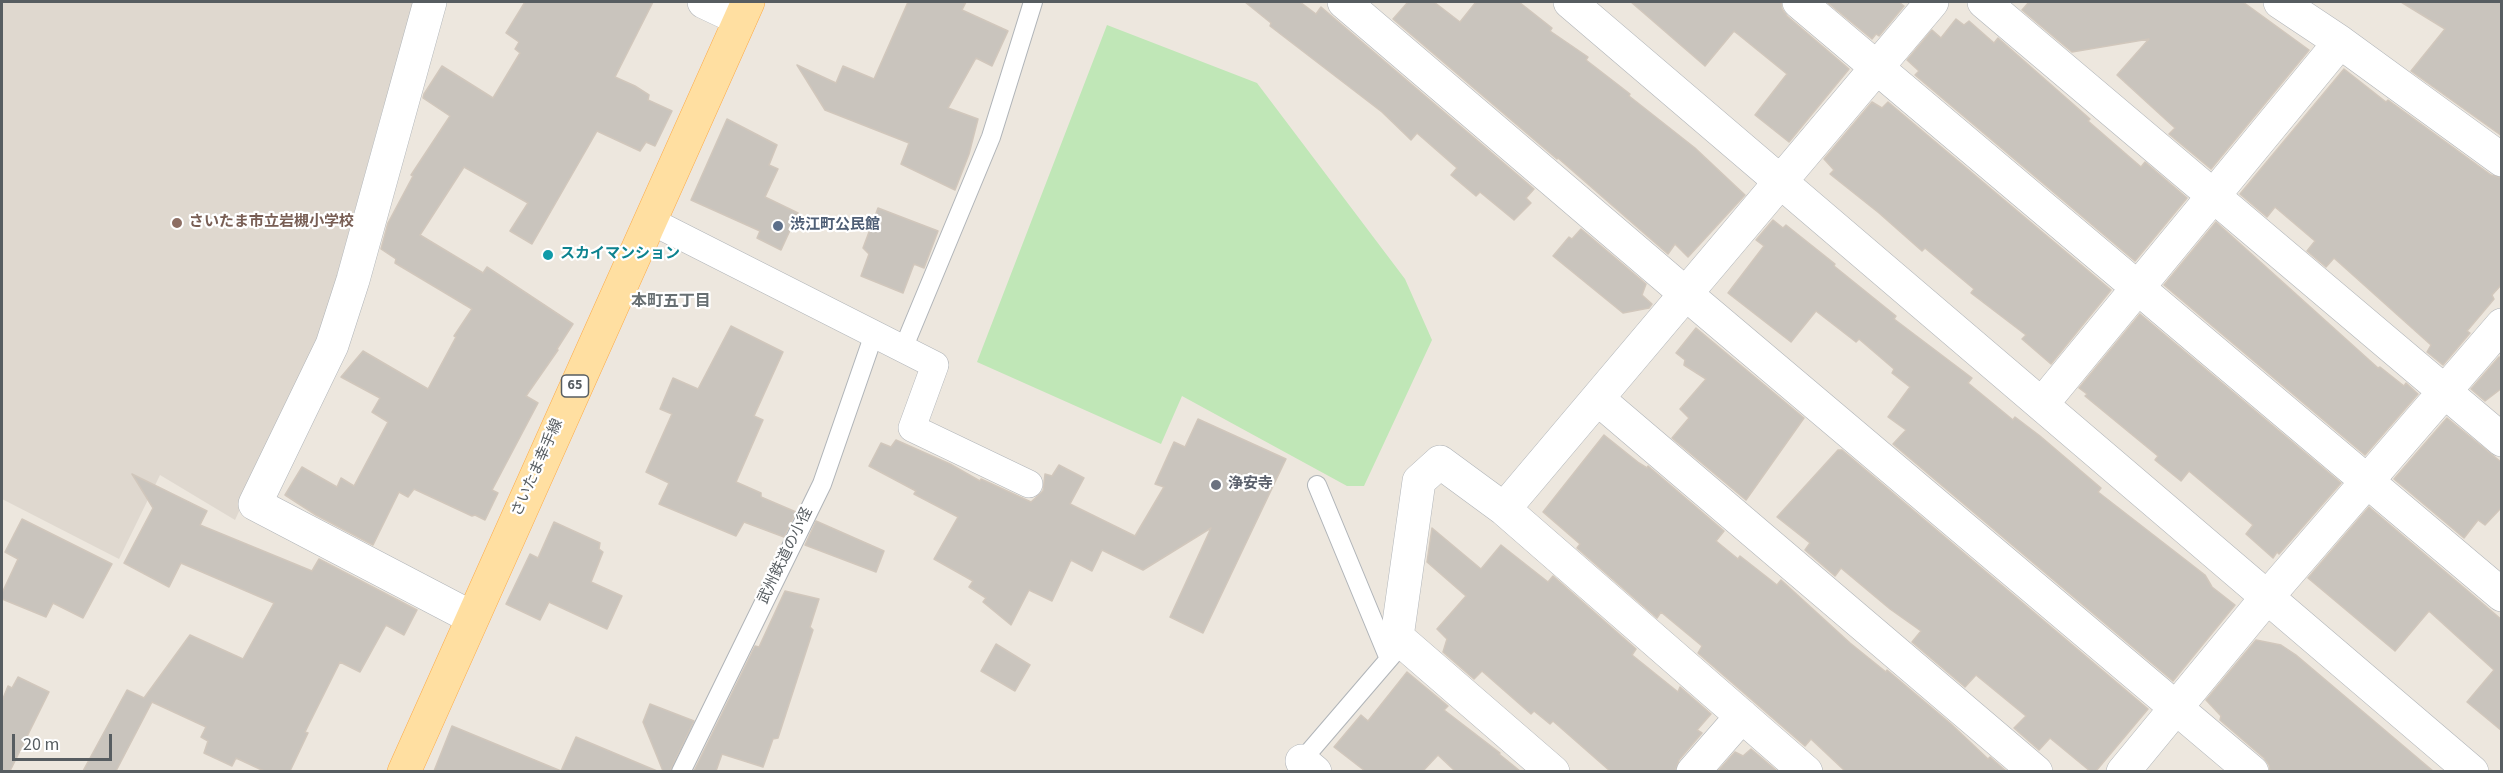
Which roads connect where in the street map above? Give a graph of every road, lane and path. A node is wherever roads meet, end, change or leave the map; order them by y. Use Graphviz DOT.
graph roads {
  1 [pos="430,2"];
  2 [pos="704,2"];
  3 [pos="1033,2"];
  4 [pos="1570,2"];
  5 [pos="1799,2"];
  6 [pos="1932,2"];
  7 [pos="1983,2"];
  8 [pos="2280,2"];
  9 [pos="1352,4"];
  10 [pos="744,10"];
  11 [pos="2340,42"];
  12 [pos="1876,68"];
  13 [pos="2502,160"];
  14 [pos="1780,182"];
  15 [pos="2212,195"];
  16 [pos="649,220"];
  17 [pos="2136,288"];
  18 [pos="1686,294"];
  19 [pos="2502,325"];
  20 [pos="874,334"];
  21 [pos="903,349"];
  22 [pos="2444,392"];
  23 [pos="1598,399"];
  24 [pos="2042,404"];
  25 [pos="2502,440"];
  26 [pos="2367,481"];
  27 [pos="1029,484"];
  28 [pos="1317,484"];
  29 [pos="1504,509"];
  30 [pos="2502,595"];
  31 [pos="2268,596"];
  32 [pos="471,617"];
  33 [pos="1396,651"];
  34 [pos="2176,708"];
  35 [pos="1742,716"];
  36 [pos="1303,768"];
  37 [pos="404,771"];
  38 [pos="681,771"];
  39 [pos="1553,771"];
  40 [pos="1693,771"];
  41 [pos="1806,771"];
  42 [pos="2036,771"];
  43 [pos="2123,771"];
  44 [pos="2252,771"];
  45 [pos="2472,771"];
  1 -- 32 [label="street"];
  2 -- 10 [label="street"];
  3 -- 21 [label="lane"];
  4 -- 14 [label="street"];
  5 -- 12 [label="street"];
  6 -- 12 [label="street"];
  7 -- 15 [label="street"];
  8 -- 11 [label="street"];
  9 -- 18 [label="street"];
  10 -- 16 [label="main road, さいたま幸手線 / 65"];
  11 -- 13 [label="street"];
  11 -- 15 [label="street"];
  12 -- 14 [label="street"];
  12 -- 17 [label="street"];
  14 -- 18 [label="street"];
  14 -- 24 [label="street"];
  15 -- 17 [label="street"];
  15 -- 22 [label="street"];
  16 -- 20 [label="street"];
  16 -- 32 [label="main road, さいたま幸手線 / 65"];
  17 -- 24 [label="street"];
  17 -- 26 [label="street"];
  18 -- 23 [label="street"];
  18 -- 34 [label="street"];
  19 -- 22 [label="street"];
  20 -- 21 [label="street"];
  20 -- 38 [label="lane, 武州鉄道の小径"];
  21 -- 27 [label="street"];
  22 -- 25 [label="street"];
  22 -- 26 [label="street"];
  23 -- 29 [label="street"];
  23 -- 42 [label="street"];
  24 -- 31 [label="street"];
  26 -- 30 [label="street"];
  26 -- 31 [label="street"];
  28 -- 33 [label="lane"];
  29 -- 33 [label="street"];
  29 -- 35 [label="street"];
  31 -- 34 [label="street"];
  31 -- 45 [label="street"];
  32 -- 37 [label="main road, さいたま幸手線 / 65"];
  33 -- 36 [label="lane"];
  33 -- 39 [label="street"];
  34 -- 43 [label="street"];
  34 -- 44 [label="street"];
  35 -- 40 [label="street"];
  35 -- 41 [label="street"];
}
